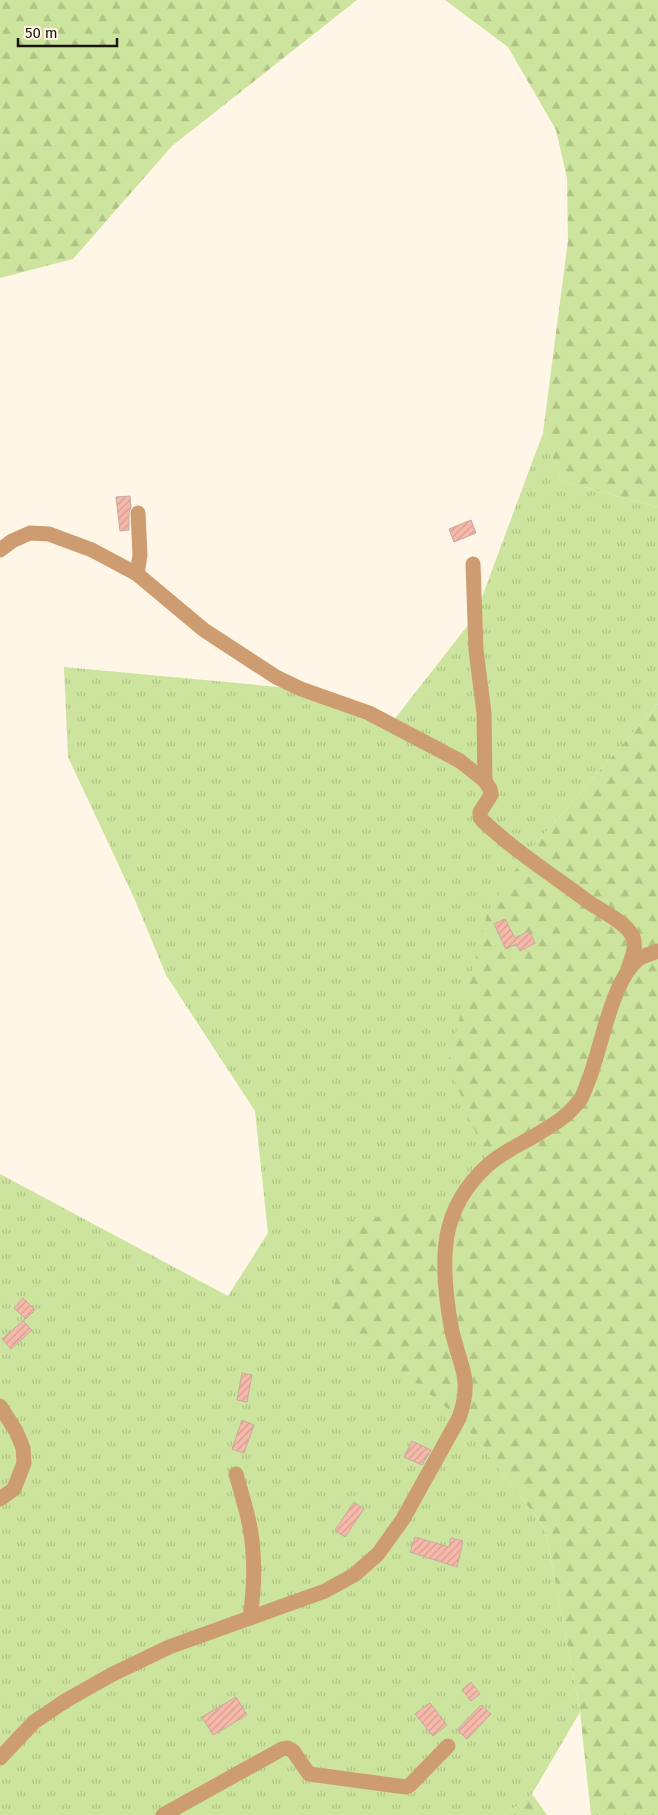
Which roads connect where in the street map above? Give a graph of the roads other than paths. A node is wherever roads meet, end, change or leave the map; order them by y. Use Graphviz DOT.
graph roads {
  1 [pos="138,513"];
  2 [pos="0,550"];
  3 [pos="473,564"];
  4 [pos="138,574"];
  5 [pos="485,781"];
  6 [pos="658,951"];
  7 [pos="626,974"];
  8 [pos="0,1406"];
  9 [pos="236,1474"];
  10 [pos="0,1499"];
  11 [pos="250,1618"];
  12 [pos="448,1746"];
  13 [pos="0,1758"];
  14 [pos="163,1815"];
  1 -- 4 [label="street"];
  2 -- 4 [label="street"];
  3 -- 5 [label="street"];
  4 -- 5 [label="street"];
  5 -- 7 [label="street"];
  6 -- 7 [label="street"];
  7 -- 11 [label="street"];
  8 -- 10 [label="street"];
  9 -- 11 [label="street"];
  11 -- 13 [label="street"];
  12 -- 14 [label="street"];
}
